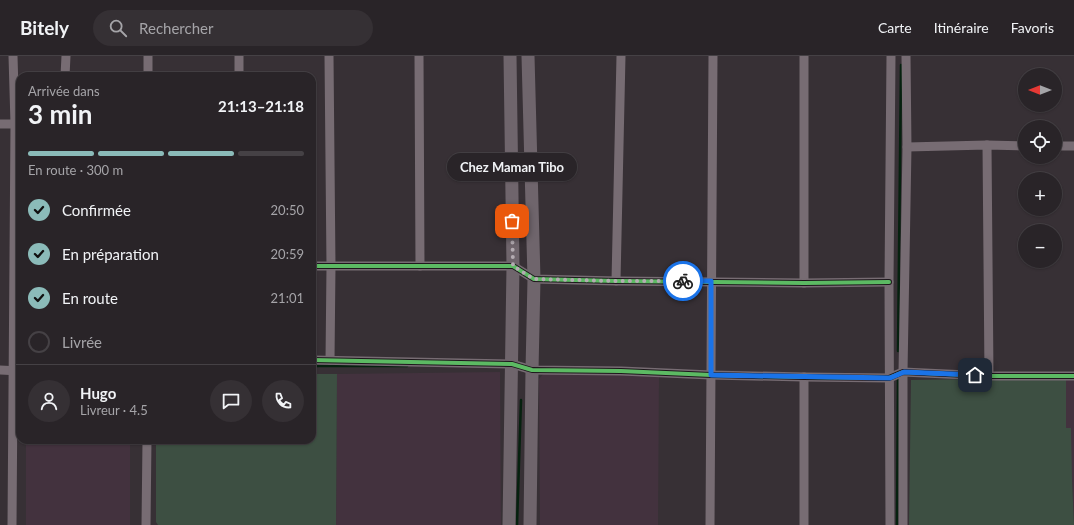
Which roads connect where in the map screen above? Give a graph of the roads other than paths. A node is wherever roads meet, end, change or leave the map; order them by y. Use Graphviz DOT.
graph roads {
  1 [pos="13,56"];
  2 [pos="66,56"];
  3 [pos="148,56"];
  4 [pos="239,56"];
  5 [pos="329,56"];
  6 [pos="419,56"];
  7 [pos="510,56"];
  8 [pos="528,56"];
  9 [pos="621,56"];
  10 [pos="713,56"];
  11 [pos="804,56"];
  12 [pos="891,56"];
  13 [pos="906,56"];
  14 [pos="66,72"];
  15 [pos="148,72"];
  16 [pos="239,72"];
  17 [pos="0,124"];
  18 [pos="15,124"];
  19 [pos="987,145"];
  20 [pos="1018,146"];
  21 [pos="1062,146"];
  22 [pos="1074,146"];
  23 [pos="907,147"];
  24 [pos="316,266"];
  25 [pos="330,266"];
  26 [pos="420,266"];
  27 [pos="513,266"];
  28 [pos="534,279"];
  29 [pos="616,281"];
  30 [pos="711,281"];
  31 [pos="889,282"];
  32 [pos="804,283"];
  33 [pos="316,360"];
  34 [pos="330,360"];
  35 [pos="512,364"];
  36 [pos="0,370"];
  37 [pos="532,370"];
  38 [pos="16,371"];
  39 [pos="904,372"];
  40 [pos="711,375"];
  41 [pos="989,376"];
  42 [pos="1074,376"];
  43 [pos="804,377"];
  44 [pos="890,378"];
  45 [pos="147,444"];
  46 [pos="12,525"];
  47 [pos="146,525"];
  48 [pos="509,525"];
  49 [pos="530,525"];
  50 [pos="710,525"];
  51 [pos="804,525"];
  52 [pos="890,525"];
  53 [pos="902,525"];
  1 -- 18 [label="street"];
  2 -- 14 [label="street"];
  3 -- 15 [label="street"];
  4 -- 16 [label="street"];
  5 -- 25 [label="street"];
  6 -- 26 [label="street"];
  7 -- 27 [label="street"];
  8 -- 28 [label="street"];
  9 -- 29 [label="street"];
  10 -- 30 [label="street"];
  11 -- 32 [label="street"];
  12 -- 31 [label="street"];
  13 -- 23 [label="street"];
  17 -- 18 [label="street"];
  18 -- 38 [label="street"];
  19 -- 20 [label="street"];
  19 -- 23 [label="street"];
  19 -- 41 [label="street"];
  21 -- 22 [label="street"];
  23 -- 39 [label="street"];
  24 -- 25 [label="street"];
  25 -- 26 [label="street"];
  25 -- 34 [label="street"];
  26 -- 27 [label="street"];
  27 -- 28 [label="street"];
  27 -- 35 [label="street"];
  28 -- 29 [label="street"];
  28 -- 37 [label="street"];
  29 -- 30 [label="street"];
  30 -- 32 [label="street"];
  30 -- 40 [label="street"];
  31 -- 32 [label="street"];
  31 -- 44 [label="street"];
  33 -- 34 [label="street"];
  34 -- 35 [label="street"];
  35 -- 37 [label="street"];
  35 -- 48 [label="street"];
  36 -- 38 [label="street"];
  37 -- 40 [label="street"];
  37 -- 49 [label="street"];
  38 -- 46 [label="street"];
  39 -- 41 [label="street"];
  39 -- 44 [label="street"];
  39 -- 53 [label="street"];
  40 -- 43 [label="street"];
  40 -- 50 [label="street"];
  41 -- 42 [label="street"];
  43 -- 44 [label="street"];
  43 -- 51 [label="street"];
  44 -- 52 [label="street"];
  45 -- 47 [label="street"];
}
